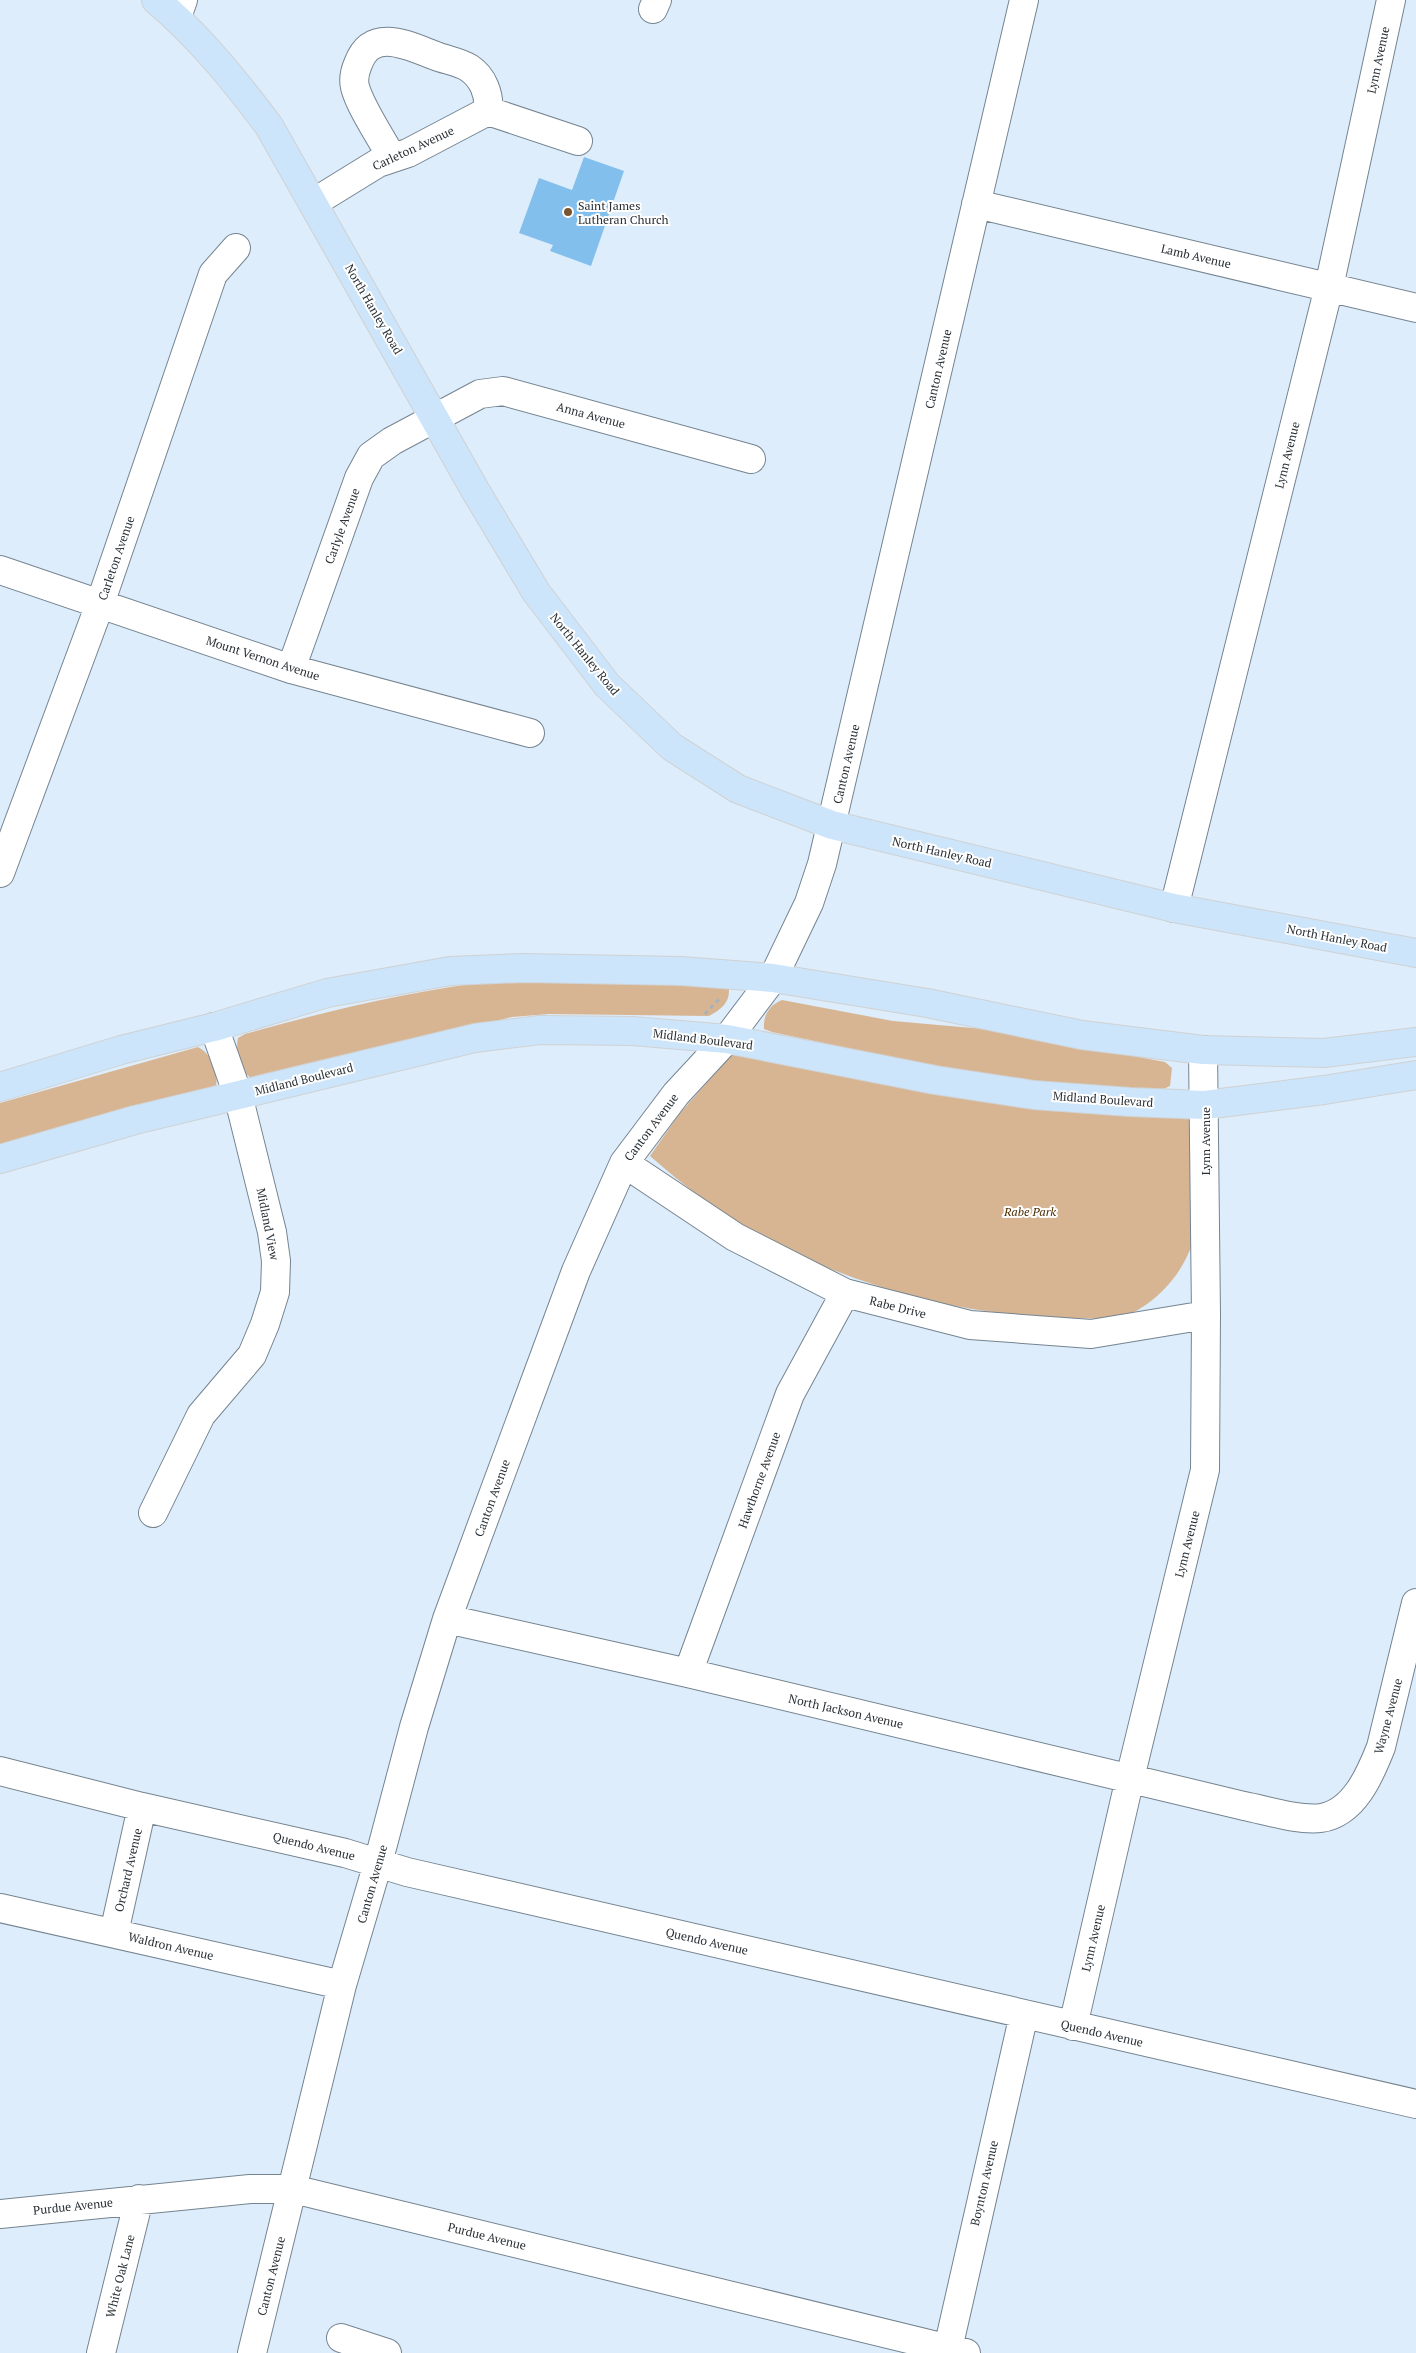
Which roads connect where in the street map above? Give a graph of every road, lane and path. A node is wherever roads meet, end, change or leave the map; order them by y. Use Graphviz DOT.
graph roads {
  1 [pos="1024,0"];
  2 [pos="1391,0"];
  3 [pos="172,6"];
  4 [pos="488,110"];
  5 [pos="578,141"];
  6 [pos="392,158"];
  7 [pos="313,203"];
  8 [pos="976,204"];
  9 [pos="236,248"];
  10 [pos="1329,288"];
  11 [pos="1416,308"];
  12 [pos="435,416"];
  13 [pos="750,459"];
  14 [pos="0,570"];
  15 [pos="100,604"];
  16 [pos="291,669"];
  17 [pos="530,733"];
  18 [pos="832,825"];
  19 [pos="0,873"];
  20 [pos="1174,908"];
  21 [pos="1416,953"];
  22 [pos="773,978"];
  23 [pos="723,995"];
  24 [pos="705,1014"];
  25 [pos="214,1027"];
  26 [pos="727,1039"];
  27 [pos="1416,1042"];
  28 [pos="1203,1050"];
  29 [pos="1416,1075"];
  30 [pos="0,1087"];
  31 [pos="238,1095"];
  32 [pos="1205,1105"];
  33 [pos="0,1159"];
  34 [pos="624,1163"];
  35 [pos="844,1293"];
  36 [pos="1206,1315"];
  37 [pos="153,1513"];
  38 [pos="1416,1603"];
  39 [pos="447,1619"];
  40 [pos="688,1673"];
  41 [pos="0,1771"];
  42 [pos="1130,1778"];
  43 [pos="1244,1806"];
  44 [pos="142,1807"];
  45 [pos="378,1863"];
  46 [pos="0,1908"];
  47 [pos="114,1933"];
  48 [pos="342,1985"];
  49 [pos="1024,2014"];
  50 [pos="1073,2026"];
  51 [pos="1416,2104"];
  52 [pos="293,2189"];
  53 [pos="140,2198"];
  54 [pos="0,2214"];
  55 [pos="341,2338"];
  56 [pos="954,2352"];
  57 [pos="101,2353"];
  58 [pos="252,2353"];
  59 [pos="387,2353"];
  1 -- 8 [label="street, Canton Avenue"];
  2 -- 10 [label="street, Lynn Avenue"];
  3 -- 7 [label="main road, North Hanley Road"];
  4 -- 5 [label="street"];
  4 -- 6 [label="street, Carleton Avenue"];
  4 -- 6 [label="street"];
  6 -- 7 [label="street, Carleton Avenue"];
  7 -- 12 [label="main road, North Hanley Road"];
  8 -- 10 [label="street, Lamb Avenue"];
  8 -- 18 [label="street, Canton Avenue"];
  9 -- 15 [label="street, Carleton Avenue"];
  10 -- 11 [label="street, Lamb Avenue"];
  10 -- 20 [label="street, Lynn Avenue"];
  12 -- 13 [label="street, Anna Avenue"];
  12 -- 16 [label="street, Carlyle Avenue"];
  12 -- 18 [label="main road, North Hanley Road"];
  14 -- 15 [label="street, Mount Vernon Avenue"];
  15 -- 16 [label="street, Mount Vernon Avenue"];
  15 -- 19 [label="street, Carleton Avenue"];
  16 -- 17 [label="street, Mount Vernon Avenue"];
  18 -- 20 [label="main road, North Hanley Road"];
  18 -- 22 [label="street, Canton Avenue"];
  20 -- 21 [label="main road, North Hanley Road"];
  22 -- 25 [label="main road"];
  22 -- 26 [label="street, Canton Avenue"];
  22 -- 28 [label="main road"];
  23 -- 24 [label="path"];
  25 -- 30 [label="main road"];
  25 -- 31 [label="street, Midland View"];
  26 -- 31 [label="main road, Midland Boulevard"];
  26 -- 32 [label="main road, Midland Boulevard"];
  26 -- 34 [label="street, Canton Avenue"];
  27 -- 28 [label="main road"];
  28 -- 32 [label="street, Lynn Avenue"];
  29 -- 32 [label="main road, Midland Boulevard"];
  31 -- 33 [label="main road, Midland Boulevard"];
  31 -- 37 [label="street, Midland View"];
  32 -- 36 [label="street, Lynn Avenue"];
  34 -- 35 [label="street, Rabe Drive"];
  34 -- 39 [label="street, Canton Avenue"];
  35 -- 36 [label="street, Rabe Drive"];
  35 -- 40 [label="street, Hawthorne Avenue"];
  36 -- 42 [label="street, Lynn Avenue"];
  38 -- 43 [label="street, Wayne Avenue"];
  39 -- 40 [label="street, North Jackson Avenue"];
  39 -- 45 [label="street, Canton Avenue"];
  40 -- 42 [label="street, North Jackson Avenue"];
  41 -- 44 [label="street, Quendo Avenue"];
  42 -- 43 [label="street, North Jackson Avenue"];
  42 -- 50 [label="street, Lynn Avenue"];
  44 -- 45 [label="street, Quendo Avenue"];
  44 -- 47 [label="street, Orchard Avenue"];
  45 -- 48 [label="street, Canton Avenue"];
  45 -- 49 [label="street, Quendo Avenue"];
  46 -- 47 [label="street, Waldron Avenue"];
  47 -- 48 [label="street, Waldron Avenue"];
  48 -- 52 [label="street, Canton Avenue"];
  49 -- 50 [label="street, Quendo Avenue"];
  49 -- 56 [label="street, Boynton Avenue"];
  50 -- 51 [label="street, Quendo Avenue"];
  52 -- 53 [label="street, Purdue Avenue"];
  52 -- 56 [label="street, Purdue Avenue"];
  52 -- 58 [label="street, Canton Avenue"];
  53 -- 54 [label="street, Purdue Avenue"];
  53 -- 57 [label="street, White Oak Lane"];
  55 -- 59 [label="street"];
}
